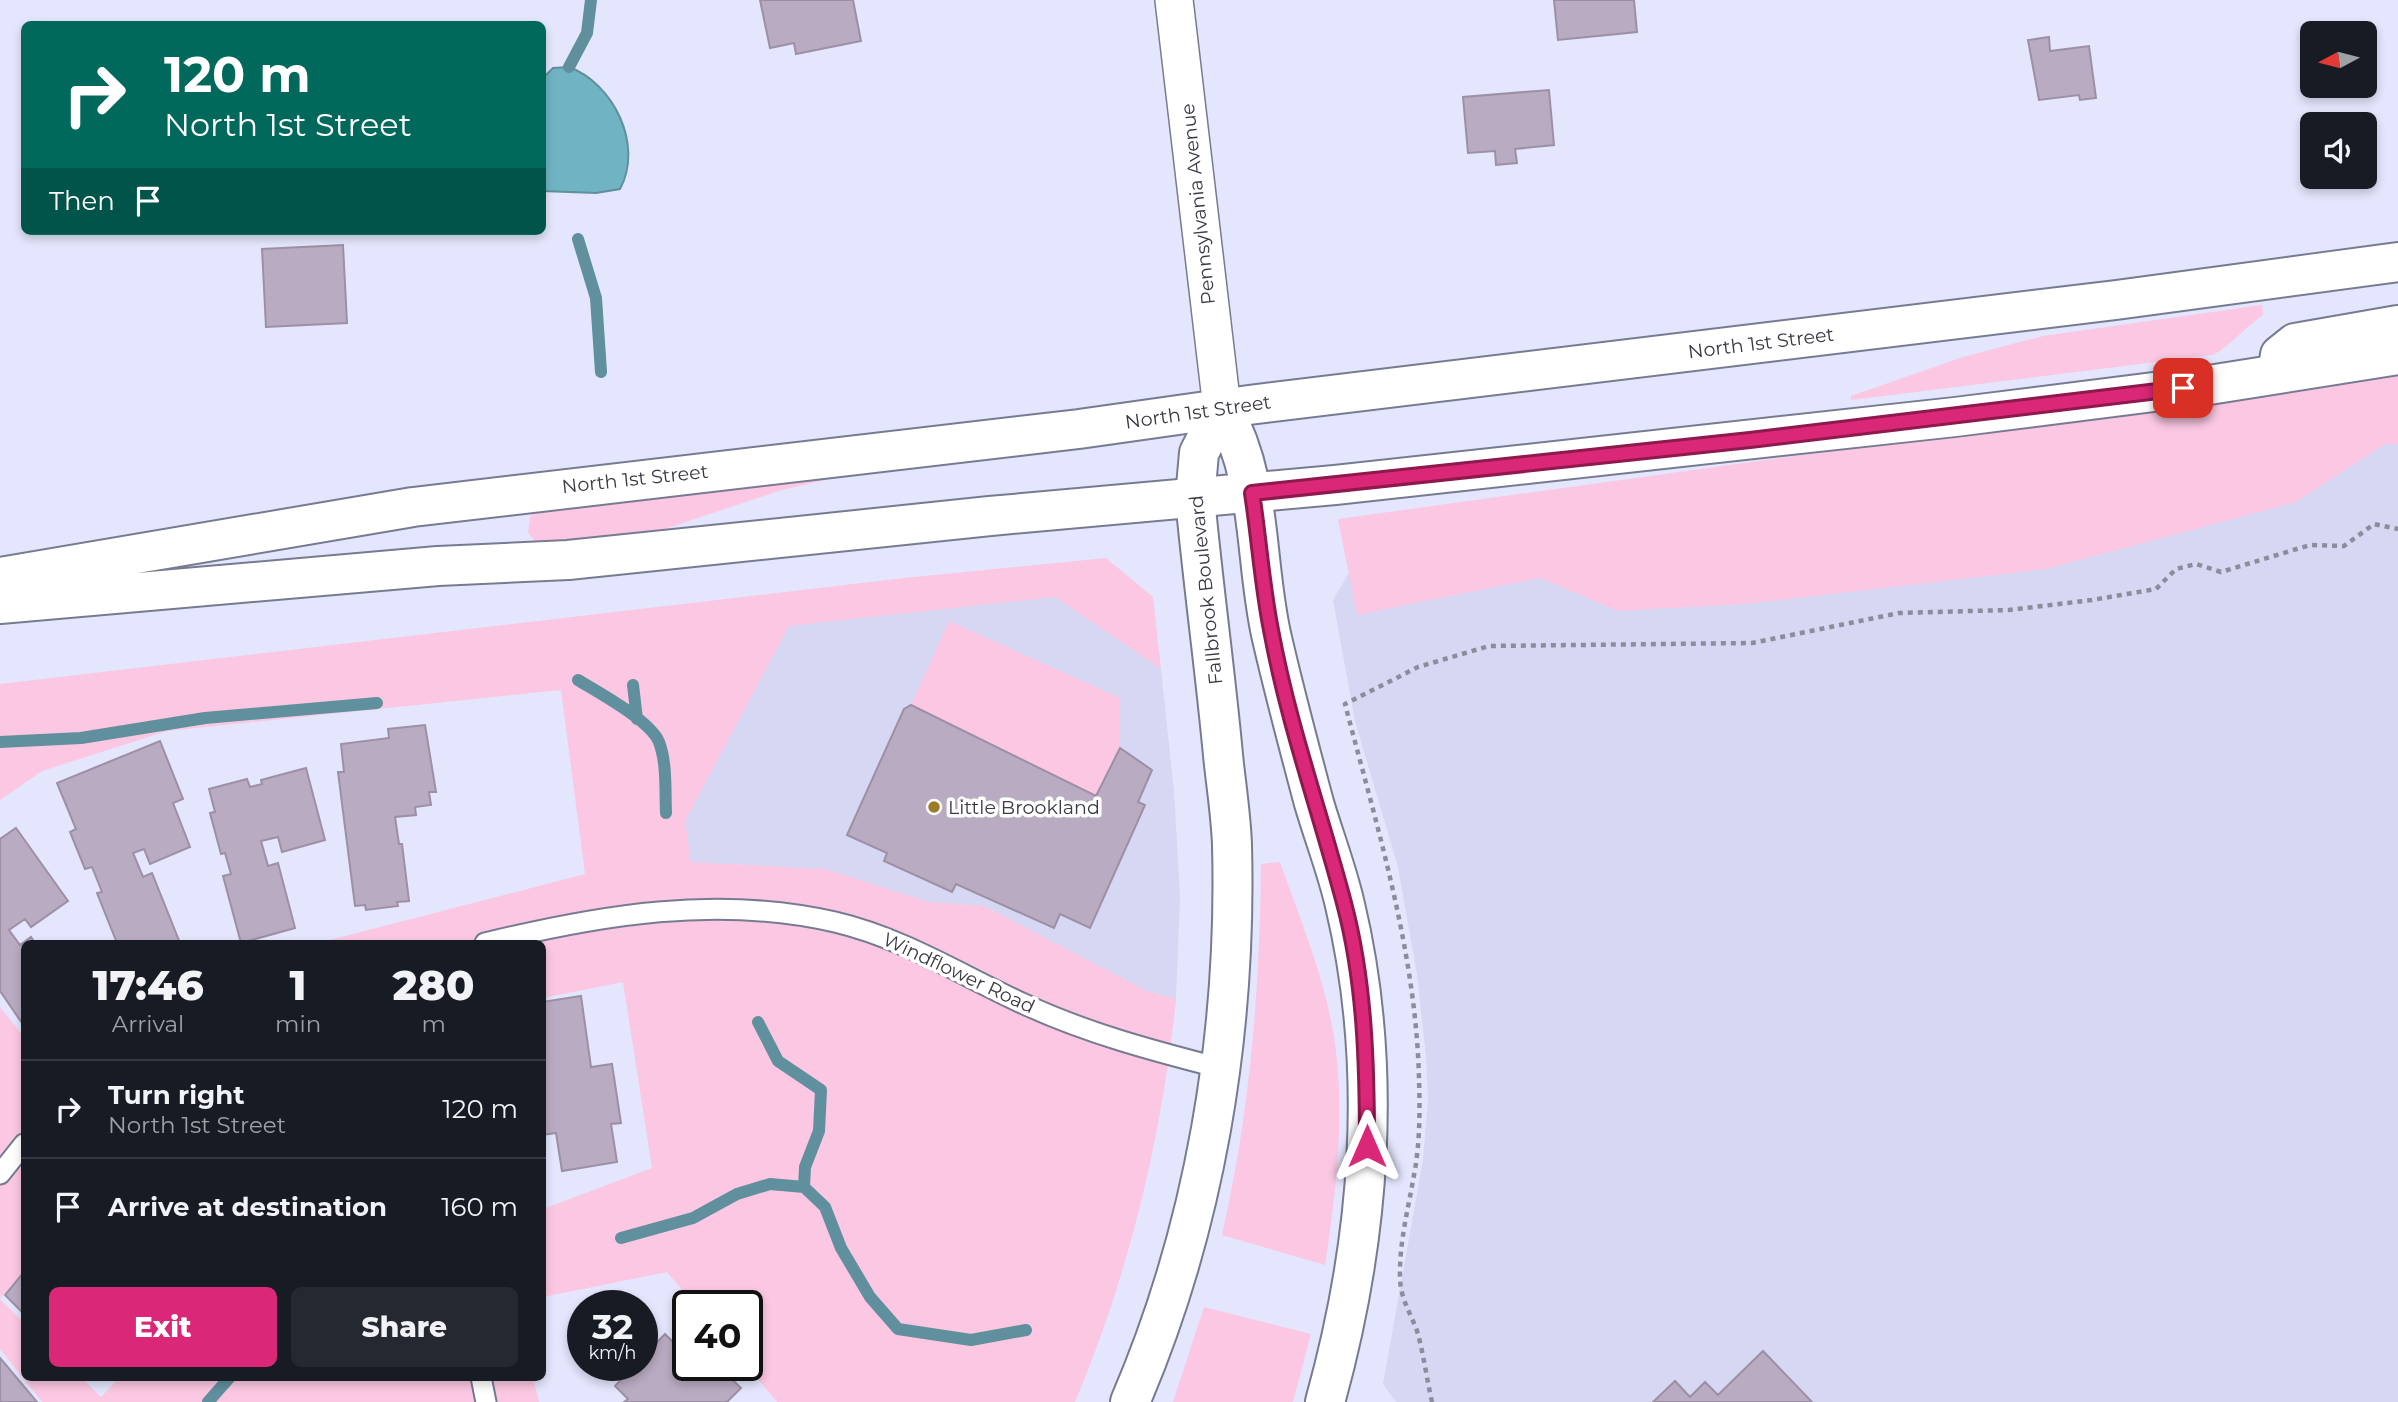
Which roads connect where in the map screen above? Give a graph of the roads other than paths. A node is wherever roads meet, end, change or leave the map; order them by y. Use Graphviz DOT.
graph roads {
  1 [pos="1174,0"];
  2 [pos="2398,262"];
  3 [pos="2398,325"];
  4 [pos="2398,355"];
  5 [pos="2277,374"];
  6 [pos="1222,408"];
  7 [pos="1252,493"];
  8 [pos="1195,498"];
  9 [pos="0,576"];
  10 [pos="0,604"];
  11 [pos="497,940"];
  12 [pos="1220,1068"];
  13 [pos="21,1148"];
  14 [pos="0,1174"];
  15 [pos="482,1381"];
  16 [pos="486,1402"];
  17 [pos="1130,1402"];
  18 [pos="1325,1402"];
  1 -- 6 [label="street, Pennsylvania Avenue"];
  2 -- 6 [label="main road, North 1st Street"];
  3 -- 5 [label="main road"];
  4 -- 5 [label="main road"];
  5 -- 7 [label="main road"];
  6 -- 7 [label="main road"];
  6 -- 8 [label="main road, Fallbrook Boulevard"];
  6 -- 9 [label="main road, North 1st Street"];
  7 -- 8 [label="main road"];
  7 -- 18 [label="main road"];
  8 -- 10 [label="main road"];
  8 -- 12 [label="main road, Fallbrook Boulevard"];
  11 -- 12 [label="lane, Windflower Road"];
  12 -- 17 [label="main road, Fallbrook Boulevard"];
  13 -- 14 [label="lane"];
  15 -- 16 [label="lane"];
}
